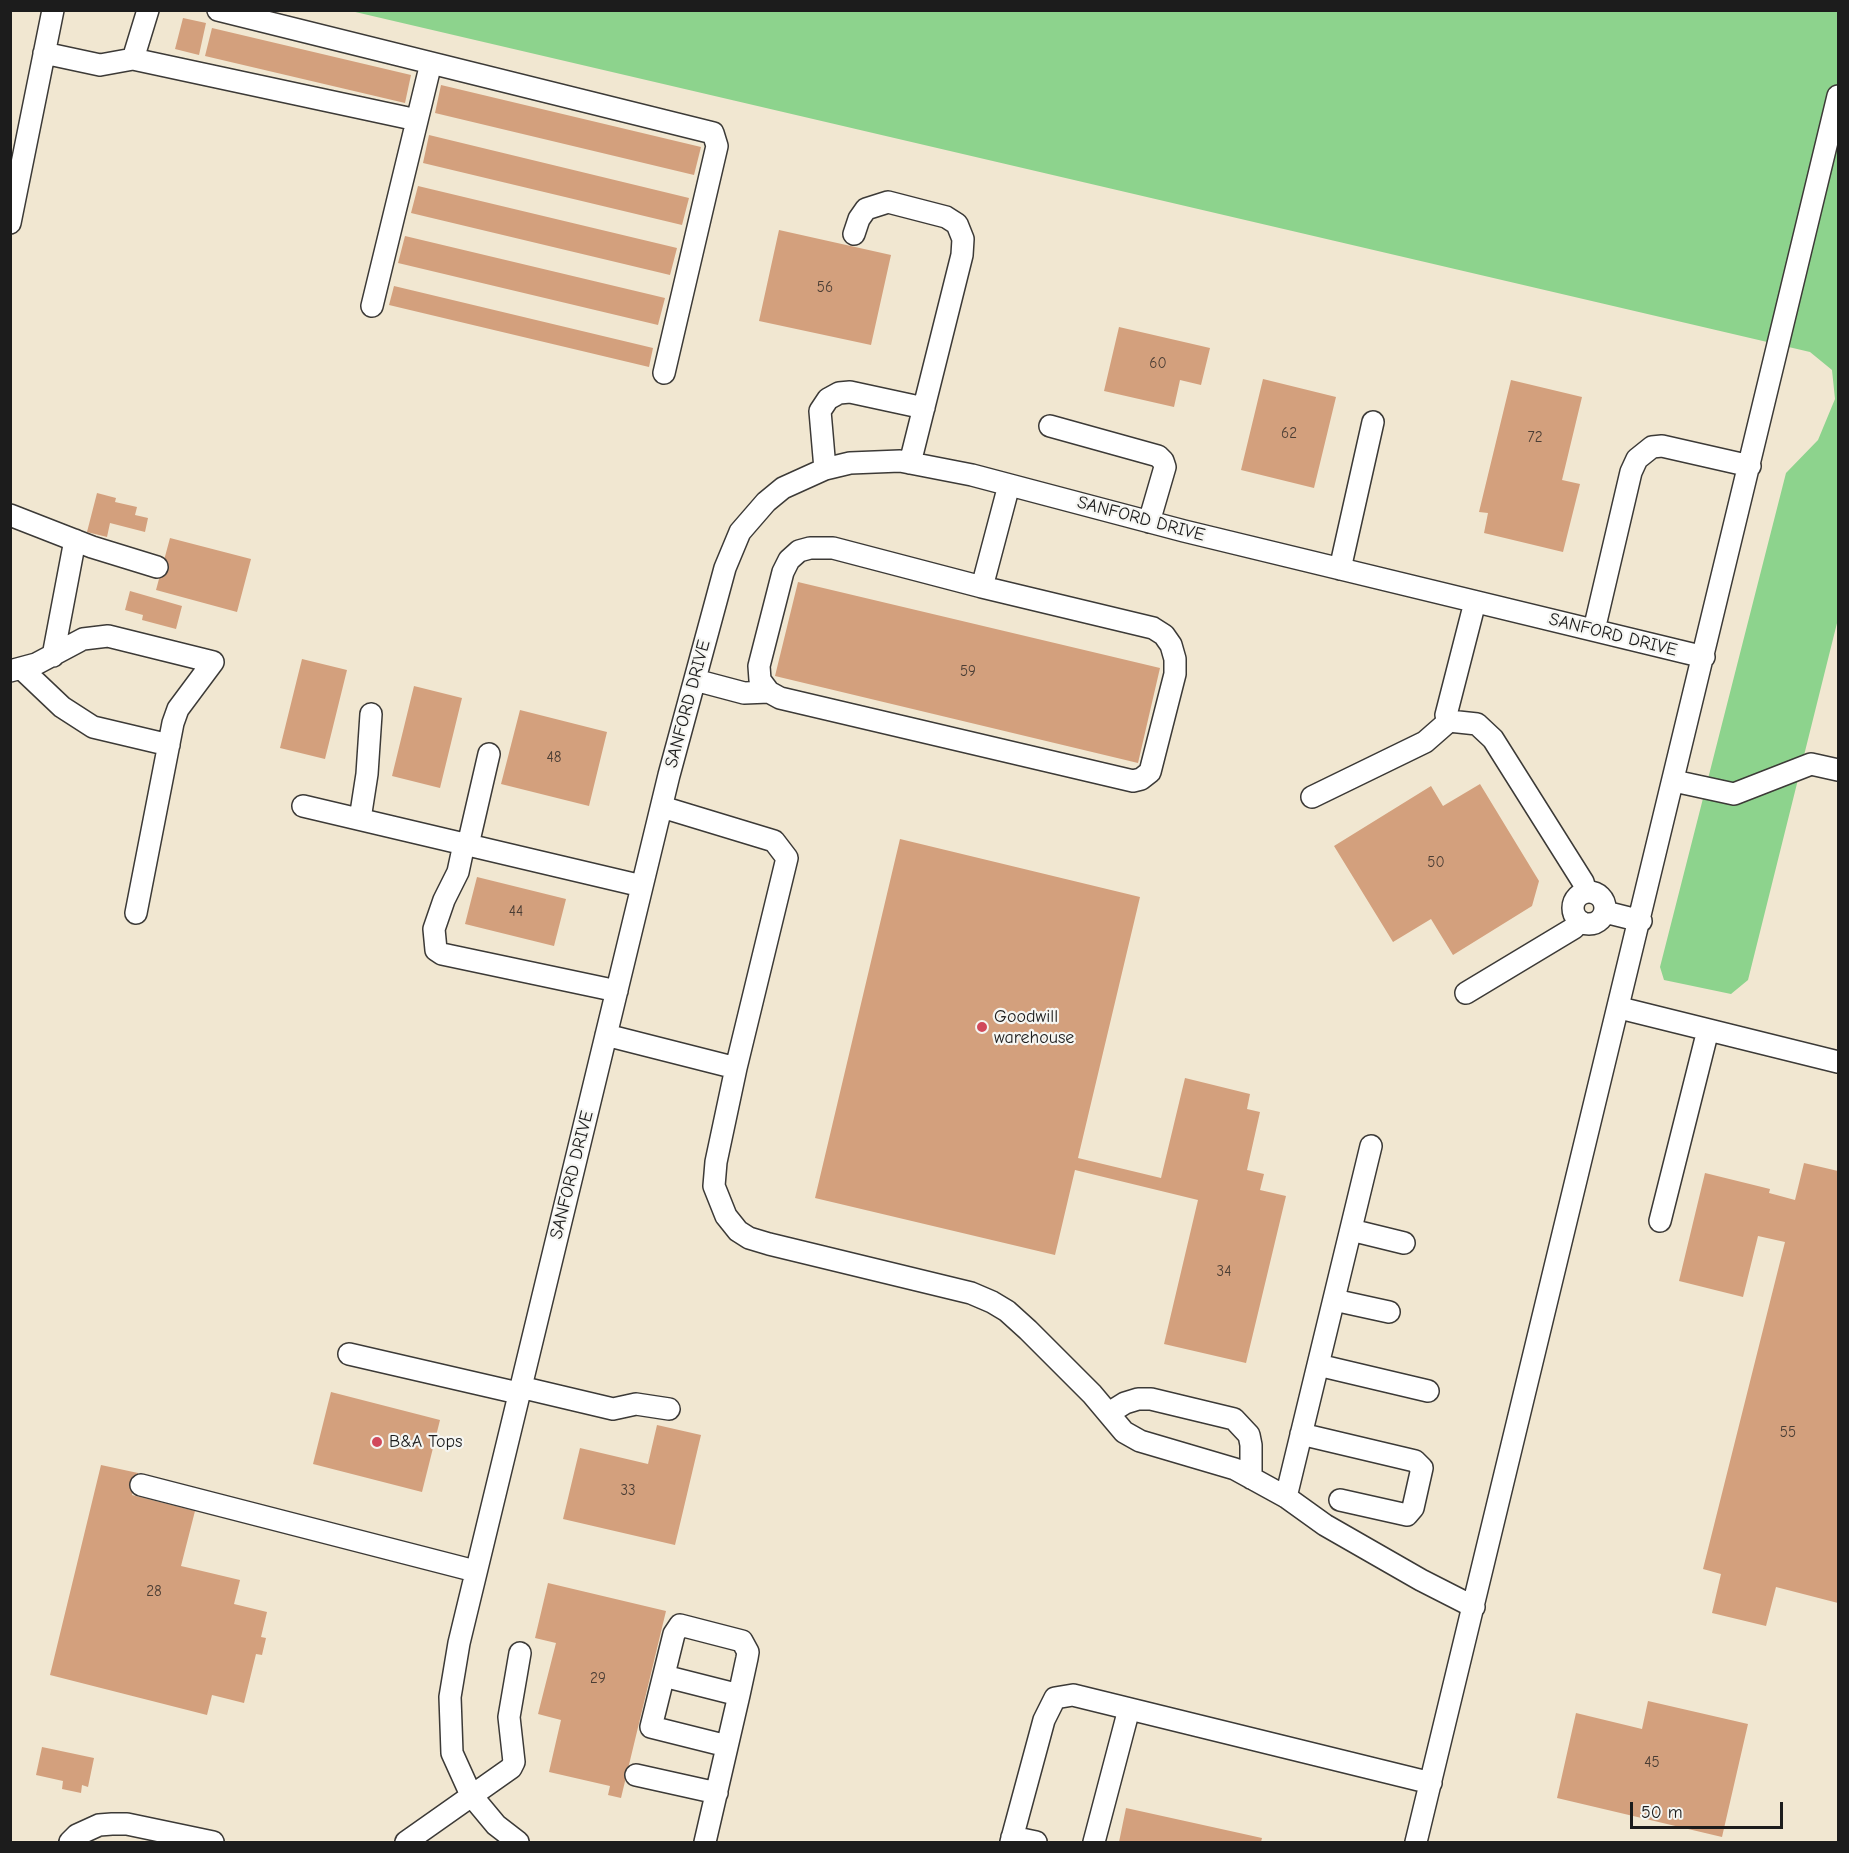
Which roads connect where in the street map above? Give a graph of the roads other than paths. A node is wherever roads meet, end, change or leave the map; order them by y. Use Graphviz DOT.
graph roads {
  1 [pos="53,10"];
  2 [pos="147,10"];
  3 [pos="218,10"];
  4 [pos="44,53"];
  5 [pos="133,59"];
  6 [pos="431,63"];
  7 [pos="1839,96"];
  8 [pos="417,120"];
  9 [pos="10,223"];
  10 [pos="854,234"];
  11 [pos="372,306"];
  12 [pos="664,373"];
  13 [pos="924,408"];
  14 [pos="1372,422"];
  15 [pos="1050,426"];
  16 [pos="910,463"];
  17 [pos="1750,466"];
  18 [pos="825,469"];
  19 [pos="1009,485"];
  20 [pos="10,515"];
  21 [pos="1149,522"];
  22 [pos="75,540"];
  23 [pos="157,567"];
  24 [pos="1340,569"];
  25 [pos="982,586"];
  26 [pos="1475,602"];
  27 [pos="1594,630"];
  28 [pos="53,656"];
  29 [pos="1704,657"];
  30 [pos="17,670"];
  31 [pos="695,680"];
  32 [pos="769,692"];
  33 [pos="371,714"];
  34 [pos="1449,721"];
  35 [pos="169,746"];
  36 [pos="489,754"];
  37 [pos="1839,770"];
  38 [pos="1674,781"];
  39 [pos="1312,798"];
  40 [pos="303,806"];
  41 [pos="662,807"];
  42 [pos="360,819"];
  43 [pos="466,844"];
  44 [pos="642,886"];
  45 [pos="1586,892"];
  46 [pos="1605,912"];
  47 [pos="136,913"];
  48 [pos="1580,921"];
  49 [pos="1641,921"];
  50 [pos="617,991"];
  51 [pos="1466,993"];
  52 [pos="1620,1008"];
  53 [pos="1708,1030"];
  54 [pos="606,1035"];
  55 [pos="1839,1062"];
  56 [pos="736,1068"];
  57 [pos="1371,1146"];
  58 [pos="1660,1221"];
  59 [pos="1351,1230"];
  60 [pos="1404,1243"];
  61 [pos="1334,1300"];
  62 [pos="1389,1312"];
  63 [pos="349,1354"];
  64 [pos="1318,1365"];
  65 [pos="519,1390"];
  66 [pos="1428,1392"];
  67 [pos="669,1409"];
  68 [pos="1109,1413"];
  69 [pos="1301,1434"];
  70 [pos="1251,1478"];
  71 [pos="141,1485"];
  72 [pos="1286,1497"];
  73 [pos="1340,1500"];
  74 [pos="475,1571"];
  75 [pos="1474,1607"];
  76 [pos="520,1653"];
  77 [pos="664,1676"];
  78 [pos="739,1695"];
  79 [pos="1129,1709"];
  80 [pos="728,1746"];
  81 [pos="636,1775"];
  82 [pos="1431,1783"];
  83 [pos="717,1793"];
  84 [pos="471,1795"];
  85 [pos="1012,1840"];
  86 [pos="70,1842"];
  87 [pos="213,1842"];
  88 [pos="406,1842"];
  89 [pos="518,1842"];
  90 [pos="705,1842"];
  91 [pos="1036,1842"];
  92 [pos="1094,1842"];
  93 [pos="1416,1842"];
  1 -- 4 [label="street"];
  2 -- 5 [label="street"];
  3 -- 6 [label="street"];
  4 -- 5 [label="street"];
  4 -- 9 [label="street"];
  5 -- 8 [label="street"];
  6 -- 8 [label="street"];
  6 -- 12 [label="street"];
  7 -- 17 [label="street"];
  8 -- 11 [label="street"];
  10 -- 13 [label="street"];
  13 -- 16 [label="street"];
  13 -- 18 [label="street"];
  14 -- 24 [label="street"];
  15 -- 21 [label="street"];
  16 -- 18 [label="street, SANFORD DRIVE"];
  16 -- 19 [label="street, SANFORD DRIVE"];
  17 -- 27 [label="street"];
  17 -- 29 [label="street"];
  18 -- 31 [label="street, SANFORD DRIVE"];
  19 -- 21 [label="street, SANFORD DRIVE"];
  19 -- 25 [label="street"];
  20 -- 22 [label="street"];
  21 -- 24 [label="street, SANFORD DRIVE"];
  22 -- 23 [label="street"];
  22 -- 28 [label="street"];
  24 -- 26 [label="street, SANFORD DRIVE"];
  25 -- 32 [label="street"];
  25 -- 32 [label="street"];
  26 -- 27 [label="street, SANFORD DRIVE"];
  26 -- 34 [label="street"];
  27 -- 29 [label="street, SANFORD DRIVE"];
  28 -- 30 [label="street"];
  28 -- 35 [label="street"];
  29 -- 38 [label="street"];
  30 -- 35 [label="street"];
  31 -- 32 [label="street"];
  31 -- 41 [label="street, SANFORD DRIVE"];
  33 -- 42 [label="street"];
  34 -- 39 [label="street"];
  34 -- 45 [label="street"];
  35 -- 47 [label="street"];
  36 -- 43 [label="street"];
  37 -- 38 [label="street"];
  38 -- 49 [label="street"];
  40 -- 42 [label="street"];
  41 -- 44 [label="street, SANFORD DRIVE"];
  41 -- 56 [label="street"];
  42 -- 43 [label="street"];
  43 -- 44 [label="street"];
  43 -- 50 [label="street"];
  44 -- 50 [label="street, SANFORD DRIVE"];
  45 -- 46 [label="street"];
  45 -- 48 [label="street"];
  46 -- 48 [label="street"];
  46 -- 49 [label="street"];
  48 -- 51 [label="street"];
  49 -- 52 [label="street"];
  50 -- 54 [label="street, SANFORD DRIVE"];
  52 -- 53 [label="street"];
  52 -- 75 [label="street"];
  53 -- 55 [label="street"];
  53 -- 58 [label="street"];
  54 -- 56 [label="street"];
  54 -- 65 [label="street, SANFORD DRIVE"];
  56 -- 68 [label="street"];
  57 -- 59 [label="street"];
  59 -- 60 [label="street"];
  59 -- 61 [label="street"];
  61 -- 62 [label="street"];
  61 -- 64 [label="street"];
  63 -- 65 [label="street"];
  64 -- 66 [label="street"];
  64 -- 69 [label="street"];
  65 -- 67 [label="street"];
  65 -- 74 [label="street, SANFORD DRIVE"];
  68 -- 70 [label="street"];
  68 -- 70 [label="street"];
  69 -- 72 [label="street"];
  69 -- 73 [label="street"];
  70 -- 72 [label="street"];
  71 -- 74 [label="street"];
  72 -- 75 [label="street"];
  74 -- 84 [label="street, SANFORD DRIVE"];
  75 -- 82 [label="street"];
  76 -- 84 [label="street"];
  77 -- 78 [label="street"];
  77 -- 78 [label="street"];
  77 -- 80 [label="street"];
  78 -- 80 [label="street"];
  79 -- 82 [label="street"];
  79 -- 85 [label="street"];
  79 -- 92 [label="street"];
  80 -- 83 [label="street"];
  81 -- 83 [label="street"];
  82 -- 93 [label="street"];
  83 -- 90 [label="street"];
  84 -- 88 [label="street"];
  84 -- 89 [label="street, SANFORD DRIVE"];
  85 -- 91 [label="street"];
  86 -- 87 [label="street"];
}
